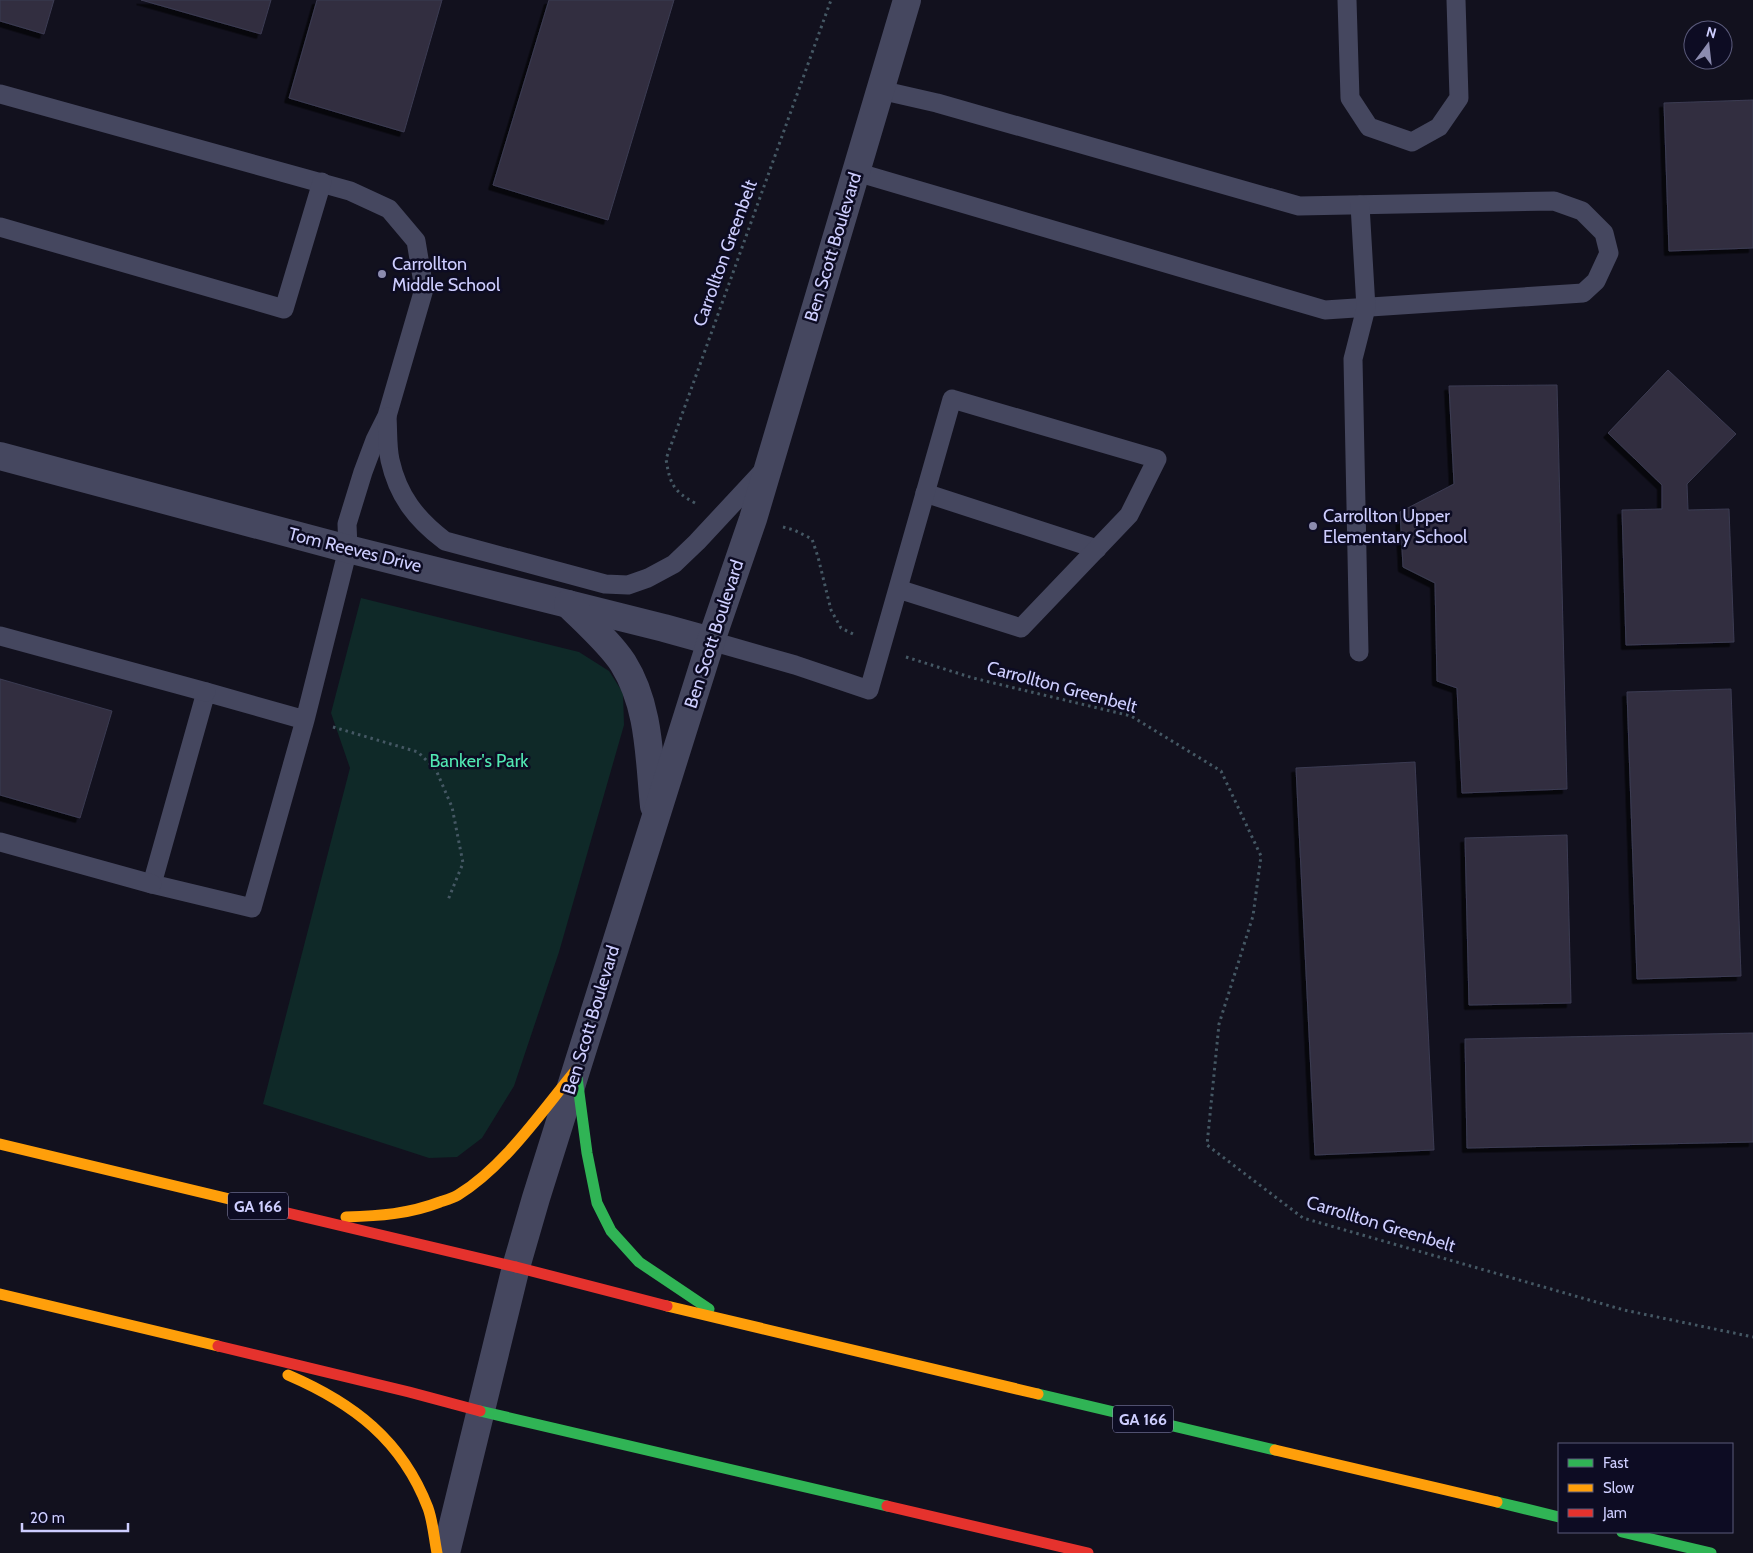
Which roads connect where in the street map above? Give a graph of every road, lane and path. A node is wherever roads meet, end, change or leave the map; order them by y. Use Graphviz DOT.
graph roads {
  1 [pos="830,0"];
  2 [pos="907,0"];
  3 [pos="1347,0"];
  4 [pos="1456,0"];
  5 [pos="880,90"];
  6 [pos="0,94"];
  7 [pos="856,172"];
  8 [pos="322,182"];
  9 [pos="1360,205"];
  10 [pos="0,227"];
  11 [pos="1366,308"];
  12 [pos="387,416"];
  13 [pos="0,456"];
  14 [pos="769,464"];
  15 [pos="925,493"];
  16 [pos="697,504"];
  17 [pos="794,530"];
  18 [pos="1097,548"];
  19 [pos="348,549"];
  20 [pos="898,589"];
  21 [pos="568,604"];
  22 [pos="0,636"];
  23 [pos="711,641"];
  24 [pos="880,648"];
  25 [pos="1359,652"];
  26 [pos="206,692"];
  27 [pos="306,720"];
  28 [pos="656,816"];
  29 [pos="0,842"];
  30 [pos="152,884"];
  31 [pos="448,900"];
  32 [pos="576,1070"];
  33 [pos="0,1144"];
  34 [pos="287,1212"];
  35 [pos="516,1267"];
  36 [pos="0,1294"];
  37 [pos="727,1321"];
  38 [pos="173,1335"];
  39 [pos="1753,1337"];
  40 [pos="480,1411"];
  41 [pos="1558,1517"];
  42 [pos="1626,1533"];
  43 [pos="437,1553"];
  44 [pos="446,1553"];
  45 [pos="1088,1553"];
  46 [pos="1711,1553"];
  1 -- 16 [label="path, Carrollton Greenbelt"];
  2 -- 5 [label="street, Ben Scott Boulevard"];
  3 -- 4 [label="lane"];
  5 -- 7 [label="street, Ben Scott Boulevard"];
  5 -- 9 [label="lane"];
  6 -- 8 [label="lane"];
  7 -- 11 [label="lane"];
  7 -- 14 [label="street, Ben Scott Boulevard"];
  8 -- 10 [label="lane"];
  8 -- 12 [label="lane"];
  9 -- 11 [label="lane"];
  9 -- 11 [label="lane"];
  11 -- 25 [label="lane"];
  12 -- 14 [label="lane"];
  12 -- 19 [label="lane"];
  13 -- 19 [label="street, Tom Reeves Drive"];
  14 -- 23 [label="street, Ben Scott Boulevard"];
  15 -- 18 [label="lane"];
  15 -- 18 [label="lane"];
  15 -- 20 [label="lane"];
  17 -- 24 [label="path, Carrollton Greenbelt"];
  18 -- 20 [label="lane"];
  19 -- 21 [label="street, Tom Reeves Drive"];
  19 -- 27 [label="lane"];
  20 -- 24 [label="lane"];
  21 -- 23 [label="street, Tom Reeves Drive"];
  21 -- 28 [label="street"];
  22 -- 26 [label="lane"];
  23 -- 24 [label="lane"];
  23 -- 28 [label="street, Ben Scott Boulevard"];
  24 -- 39 [label="path, Carrollton Greenbelt"];
  26 -- 27 [label="lane"];
  26 -- 30 [label="lane"];
  27 -- 30 [label="lane"];
  27 -- 31 [label="path"];
  28 -- 32 [label="street, Ben Scott Boulevard"];
  29 -- 30 [label="lane"];
  32 -- 34 [label="main road"];
  32 -- 35 [label="street, Ben Scott Boulevard"];
  32 -- 37 [label="main road"];
  33 -- 34 [label="main road, GA 166"];
  34 -- 35 [label="main road, GA 166"];
  35 -- 37 [label="main road, GA 166"];
  35 -- 40 [label="street, Ben Scott Boulevard"];
  36 -- 38 [label="main road"];
  37 -- 41 [label="main road, GA 166"];
  38 -- 40 [label="main road"];
  38 -- 43 [label="main road"];
  40 -- 44 [label="street, Ben Scott Boulevard"];
  40 -- 45 [label="main road"];
  42 -- 46 [label="main road"];
}
